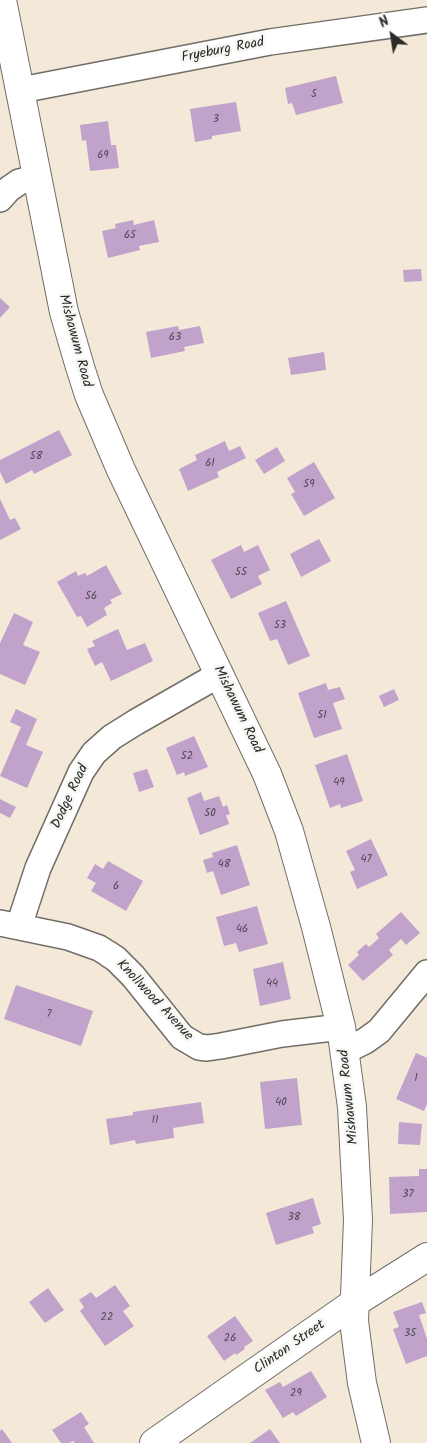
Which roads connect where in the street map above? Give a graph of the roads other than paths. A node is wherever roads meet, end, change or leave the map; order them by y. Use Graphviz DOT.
graph roads {
  1 [pos="2,0"];
  2 [pos="427,20"];
  3 [pos="21,90"];
  4 [pos="38,177"];
  5 [pos="0,199"];
  6 [pos="220,674"];
  7 [pos="10,924"];
  8 [pos="427,973"];
  9 [pos="343,1037"];
  10 [pos="427,1257"];
  11 [pos="354,1303"];
  12 [pos="154,1443"];
  13 [pos="376,1443"];
  1 -- 3 [label="main road, Mishawum Road"];
  2 -- 3 [label="street, Fryeburg Road"];
  3 -- 4 [label="main road, Mishawum Road"];
  4 -- 5 [label="street"];
  4 -- 6 [label="main road, Mishawum Road"];
  6 -- 7 [label="street, Dodge Road"];
  6 -- 9 [label="main road, Mishawum Road"];
  7 -- 9 [label="street, Knollwood Avenue"];
  8 -- 9 [label="street, Knollwood Avenue"];
  9 -- 11 [label="main road, Mishawum Road"];
  10 -- 11 [label="main road, Clinton Street"];
  11 -- 12 [label="main road, Clinton Street"];
  11 -- 13 [label="main road, Mishawum Road"];
}
